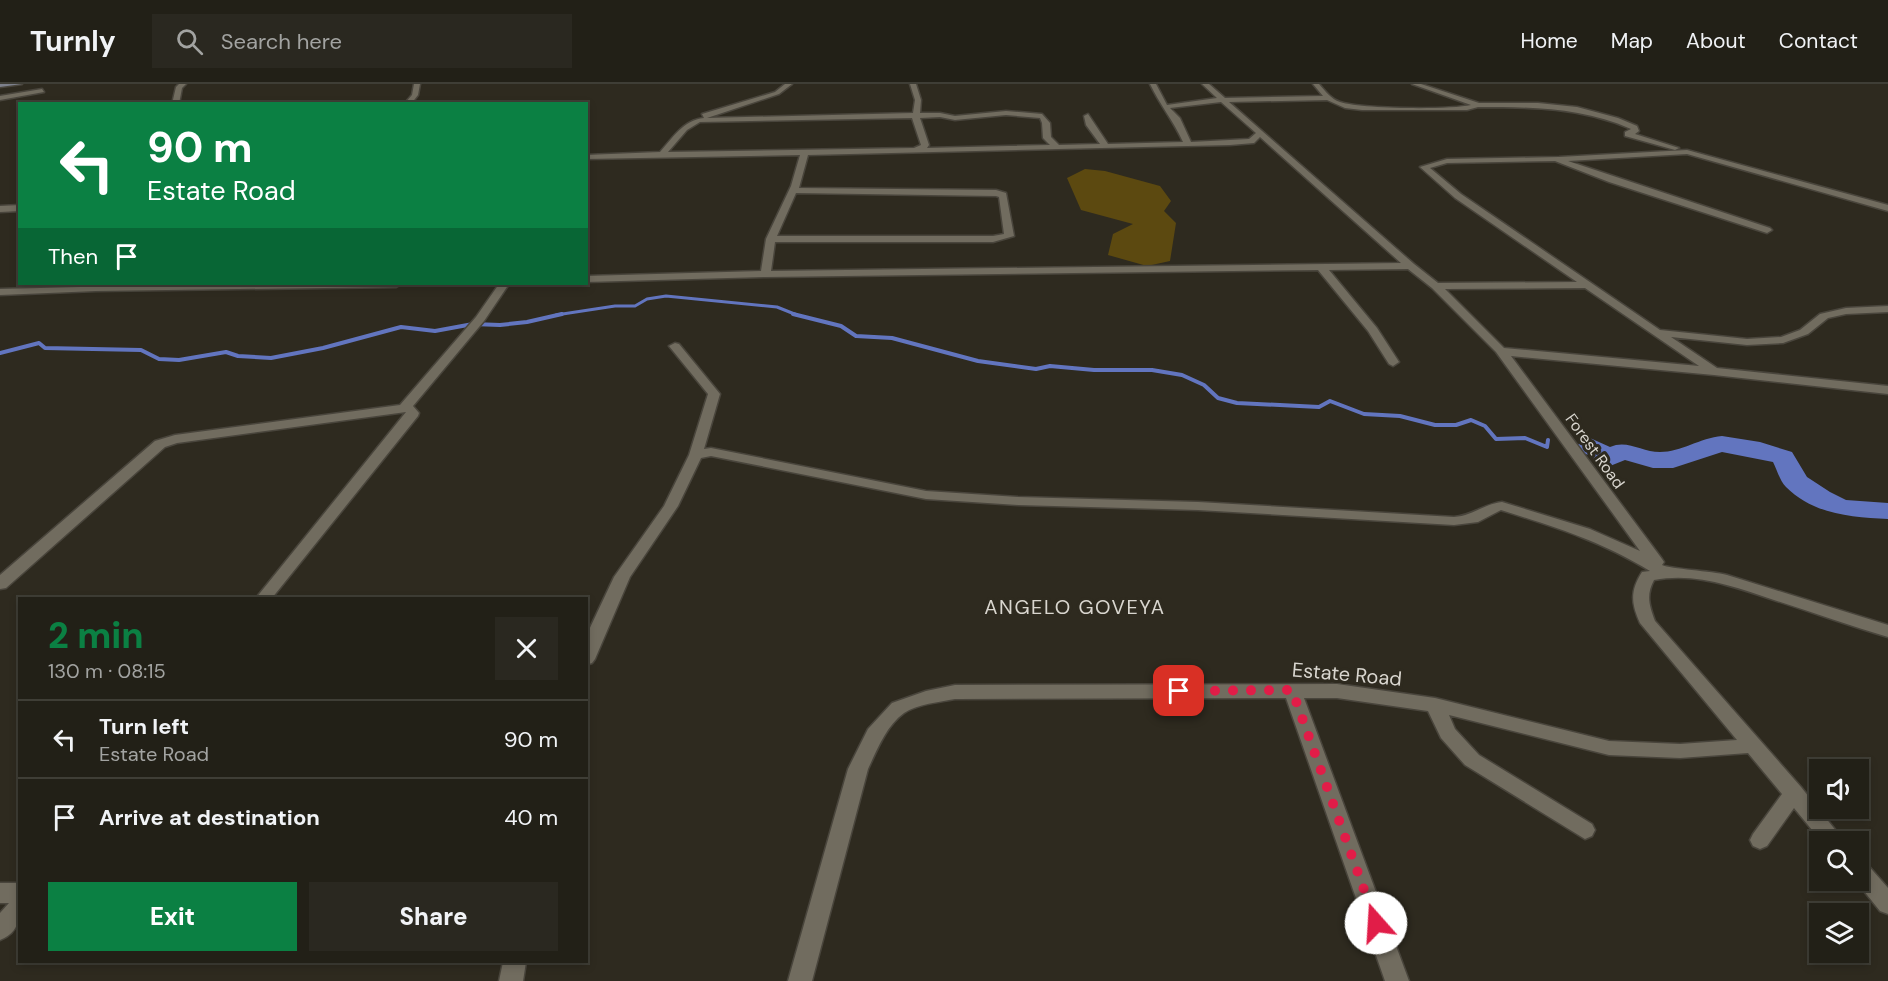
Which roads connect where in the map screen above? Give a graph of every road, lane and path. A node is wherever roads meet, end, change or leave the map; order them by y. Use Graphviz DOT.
graph roads {
  1 [pos="19,84"];
  2 [pos="183,84"];
  3 [pos="417,84"];
  4 [pos="789,84"];
  5 [pos="914,84"];
  6 [pos="1153,84"];
  7 [pos="1205,84"];
  8 [pos="1317,84"];
  9 [pos="1415,84"];
  10 [pos="0,86"];
  11 [pos="42,91"];
  12 [pos="0,98"];
  13 [pos="1329,98"];
  14 [pos="1224,100"];
  15 [pos="175,102"];
  16 [pos="409,102"];
  17 [pos="1478,105"];
  18 [pos="1164,107"];
  19 [pos="1088,116"];
  20 [pos="916,118"];
  21 [pos="694,121"];
  22 [pos="1260,133"];
  23 [pos="1188,144"];
  24 [pos="1105,145"];
  25 [pos="1057,147"];
  26 [pos="912,150"];
  27 [pos="1687,152"];
  28 [pos="806,153"];
  29 [pos="662,154"];
  30 [pos="588,157"];
  31 [pos="1556,159"];
  32 [pos="793,190"];
  33 [pos="18,208"];
  34 [pos="1888,208"];
  35 [pos="0,209"];
  36 [pos="1767,230"];
  37 [pos="771,239"];
  38 [pos="1320,266"];
  39 [pos="1410,266"];
  40 [pos="766,274"];
  41 [pos="588,279"];
  42 [pos="238,285"];
  43 [pos="503,285"];
  44 [pos="1587,285"];
  45 [pos="100,286"];
  46 [pos="1436,286"];
  47 [pos="0,292"];
  48 [pos="1888,309"];
  49 [pos="1658,333"];
  50 [pos="675,346"];
  51 [pos="1500,350"];
  52 [pos="1393,362"];
  53 [pos="1714,371"];
  54 [pos="1888,390"];
  55 [pos="404,408"];
  56 [pos="696,455"];
  57 [pos="1663,572"];
  58 [pos="0,584"];
  59 [pos="265,597"];
  60 [pos="1888,631"];
  61 [pos="588,654"];
  62 [pos="1292,690"];
  63 [pos="1435,705"];
  64 [pos="1751,746"];
  65 [pos="1794,794"];
  66 [pos="1586,830"];
  67 [pos="1826,831"];
  68 [pos="1760,840"];
  69 [pos="1869,882"];
  70 [pos="18,892"];
  71 [pos="0,893"];
  72 [pos="1888,904"];
  73 [pos="18,908"];
  74 [pos="0,930"];
  75 [pos="515,963"];
  76 [pos="511,981"];
  77 [pos="800,981"];
  78 [pos="1397,981"];
  1 -- 10 [label="street"];
  2 -- 15 [label="street"];
  3 -- 16 [label="street"];
  4 -- 21 [label="street"];
  5 -- 20 [label="street"];
  6 -- 18 [label="street"];
  7 -- 14 [label="street, Forest Road"];
  8 -- 13 [label="street"];
  9 -- 17 [label="street"];
  11 -- 12 [label="street"];
  13 -- 14 [label="street"];
  13 -- 17 [label="street"];
  14 -- 18 [label="street"];
  14 -- 22 [label="street, Forest Road"];
  17 -- 27 [label="street"];
  18 -- 23 [label="street"];
  19 -- 24 [label="street"];
  20 -- 21 [label="street"];
  20 -- 25 [label="street"];
  20 -- 26 [label="street"];
  21 -- 29 [label="street"];
  22 -- 23 [label="street"];
  22 -- 39 [label="street, Forest Road"];
  23 -- 24 [label="street"];
  24 -- 25 [label="street"];
  25 -- 26 [label="street"];
  26 -- 28 [label="street"];
  27 -- 31 [label="street"];
  27 -- 34 [label="street"];
  28 -- 29 [label="street"];
  28 -- 32 [label="street"];
  29 -- 30 [label="street"];
  31 -- 36 [label="street"];
  31 -- 44 [label="street"];
  32 -- 37 [label="street"];
  32 -- 37 [label="street"];
  33 -- 35 [label="street"];
  37 -- 40 [label="street"];
  38 -- 39 [label="street"];
  38 -- 40 [label="street"];
  38 -- 52 [label="street"];
  39 -- 46 [label="street, Forest Road"];
  40 -- 41 [label="street"];
  42 -- 45 [label="street"];
  43 -- 55 [label="street"];
  44 -- 46 [label="street"];
  44 -- 49 [label="street"];
  45 -- 47 [label="street"];
  46 -- 51 [label="street, Forest Road"];
  48 -- 49 [label="street"];
  49 -- 53 [label="street"];
  50 -- 56 [label="street"];
  51 -- 53 [label="street"];
  51 -- 57 [label="street, Forest Road"];
  53 -- 54 [label="street"];
  55 -- 58 [label="street"];
  55 -- 59 [label="street"];
  56 -- 57 [label="street"];
  56 -- 61 [label="street"];
  57 -- 60 [label="street"];
  57 -- 64 [label="street"];
  62 -- 63 [label="street, Estate Road"];
  62 -- 77 [label="street, Estate Road"];
  62 -- 78 [label="street"];
  63 -- 64 [label="street, Estate Road"];
  63 -- 66 [label="street"];
  64 -- 65 [label="street"];
  65 -- 67 [label="street"];
  65 -- 68 [label="street"];
  69 -- 72 [label="street"];
  70 -- 71 [label="street"];
  73 -- 74 [label="street"];
  75 -- 76 [label="street"];
}
